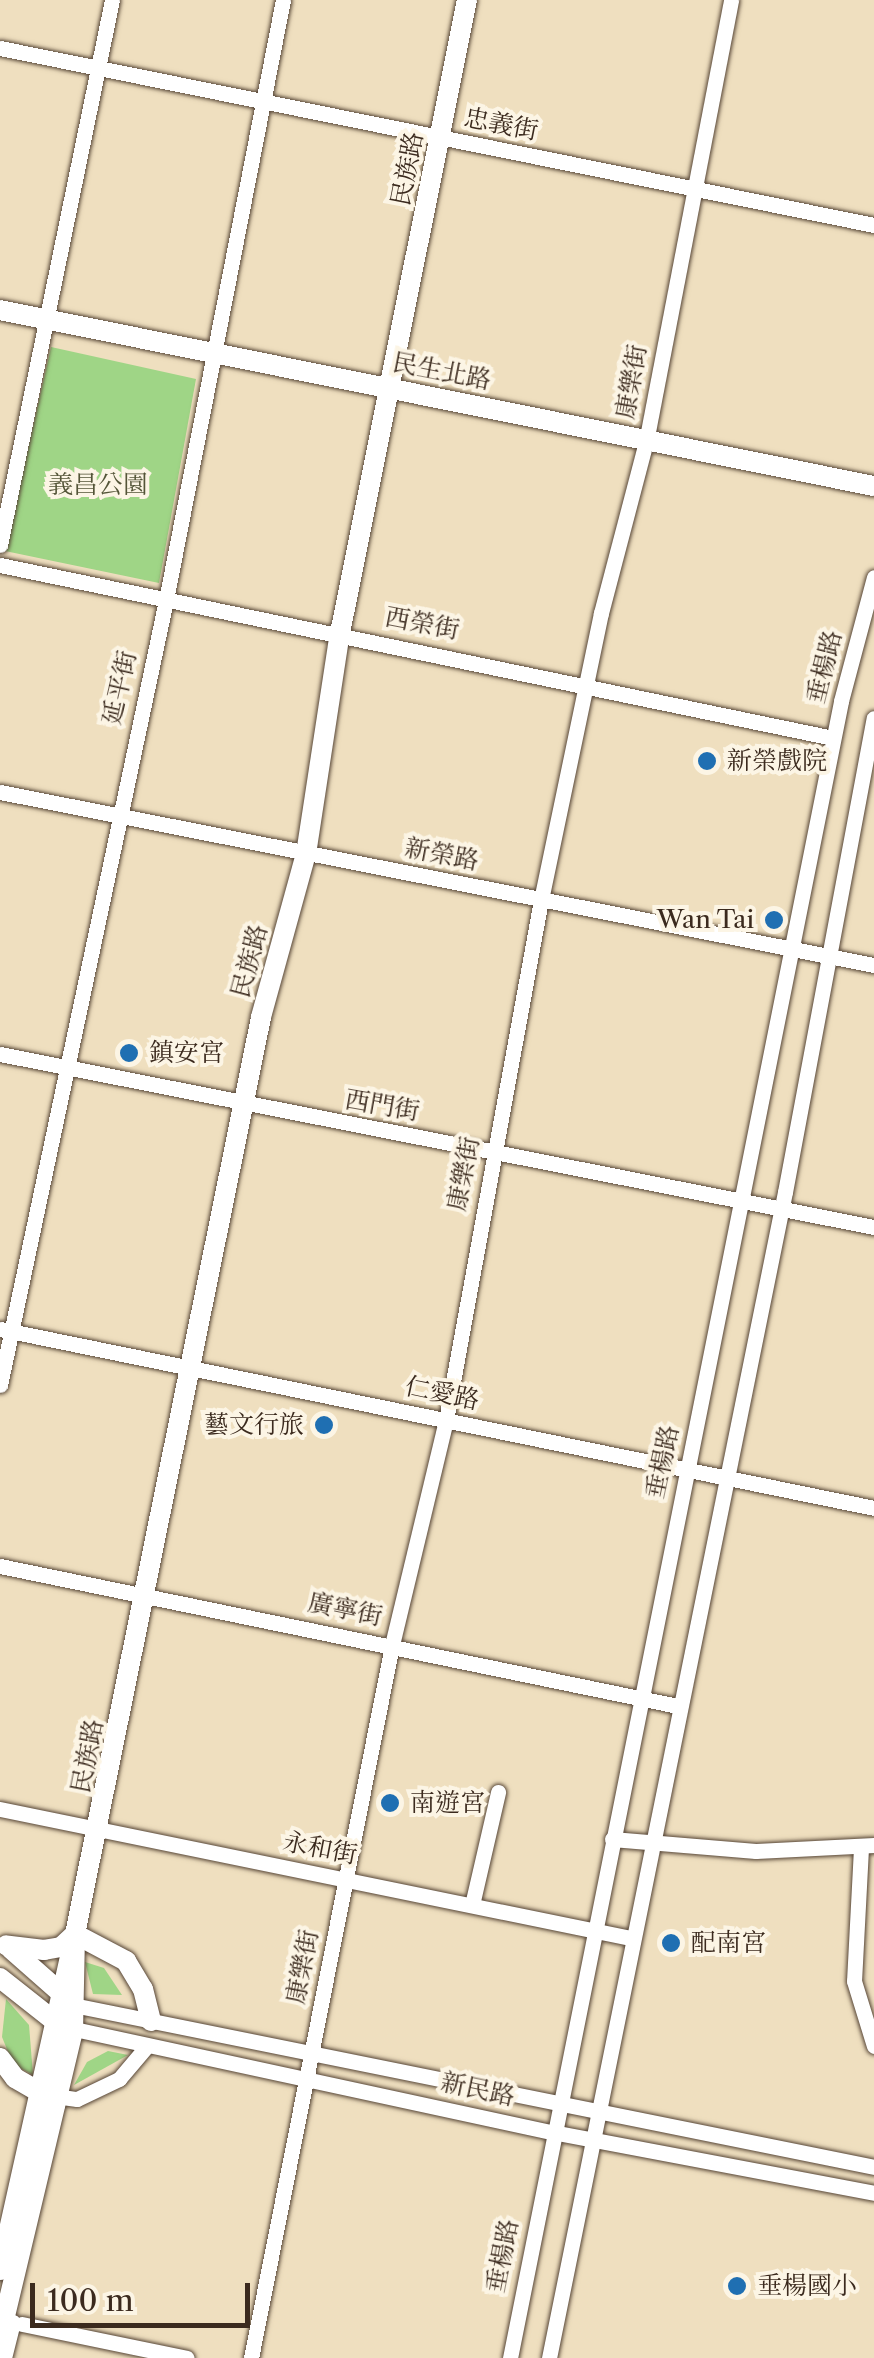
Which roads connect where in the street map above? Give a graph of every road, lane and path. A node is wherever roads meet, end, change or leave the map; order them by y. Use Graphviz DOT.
graph roads {
  1 [pos="112,0"];
  2 [pos="283,0"];
  3 [pos="467,0"];
  4 [pos="731,0"];
  5 [pos="0,48"];
  6 [pos="98,70"];
  7 [pos="263,103"];
  8 [pos="440,138"];
  9 [pos="691,188"];
  10 [pos="874,225"];
  11 [pos="0,310"];
  12 [pos="49,320"];
  13 [pos="214,351"];
  14 [pos="390,387"];
  15 [pos="646,442"];
  16 [pos="874,486"];
  17 [pos="0,545"];
  18 [pos="0,565"];
  19 [pos="874,578"];
  20 [pos="166,600"];
  21 [pos="340,633"];
  22 [pos="587,683"];
  23 [pos="874,718"];
  24 [pos="833,738"];
  25 [pos="0,792"];
  26 [pos="116,818"];
  27 [pos="306,854"];
  28 [pos="542,900"];
  29 [pos="791,950"];
  30 [pos="830,956"];
  31 [pos="874,965"];
  32 [pos="0,1054"];
  33 [pos="66,1066"];
  34 [pos="242,1107"];
  35 [pos="494,1151"];
  36 [pos="743,1204"];
  37 [pos="782,1210"];
  38 [pos="874,1227"];
  39 [pos="6,1330"];
  40 [pos="188,1367"];
  41 [pos="0,1385"];
  42 [pos="446,1420"];
  43 [pos="686,1470"];
  44 [pos="726,1479"];
  45 [pos="874,1508"];
  46 [pos="0,1566"];
  47 [pos="146,1596"];
  48 [pos="392,1645"];
  49 [pos="640,1698"];
  50 [pos="678,1706"];
  51 [pos="498,1792"];
  52 [pos="0,1809"];
  53 [pos="99,1829"];
  54 [pos="612,1839"];
  55 [pos="650,1844"];
  56 [pos="867,1847"];
  57 [pos="346,1879"];
  58 [pos="472,1905"];
  59 [pos="593,1930"];
  60 [pos="74,1934"];
  61 [pos="630,1938"];
  62 [pos="3,1942"];
  63 [pos="0,1978"];
  64 [pos="70,2001"];
  65 [pos="152,2022"];
  66 [pos="65,2027"];
  67 [pos="146,2046"];
  68 [pos="874,2046"];
  69 [pos="311,2055"];
  70 [pos="0,2058"];
  71 [pos="306,2078"];
  72 [pos="47,2094"];
  73 [pos="558,2105"];
  74 [pos="597,2111"];
  75 [pos="42,2124"];
  76 [pos="552,2132"];
  77 [pos="591,2140"];
  78 [pos="874,2167"];
  79 [pos="874,2193"];
  80 [pos="0,2230"];
  81 [pos="0,2270"];
  82 [pos="22,2324"];
  83 [pos="0,2337"];
  84 [pos="4,2358"];
  85 [pos="187,2358"];
  86 [pos="251,2358"];
  87 [pos="510,2358"];
  88 [pos="549,2358"];
  1 -- 6 [label="street"];
  2 -- 7 [label="street, 延平街"];
  3 -- 8 [label="main road, 民族路"];
  4 -- 9 [label="street, 康樂街"];
  5 -- 6 [label="street, 忠義街"];
  6 -- 7 [label="street, 忠義街"];
  6 -- 12 [label="street"];
  7 -- 8 [label="street, 忠義街"];
  7 -- 13 [label="street, 延平街"];
  8 -- 9 [label="street, 忠義街"];
  8 -- 14 [label="main road, 民族路"];
  9 -- 10 [label="street, 忠義街"];
  9 -- 15 [label="street, 康樂街"];
  11 -- 12 [label="main road, 民生北路"];
  12 -- 13 [label="main road, 民生北路"];
  12 -- 17 [label="street"];
  13 -- 14 [label="main road, 民生北路"];
  13 -- 20 [label="street, 延平街"];
  14 -- 15 [label="main road, 民生北路"];
  14 -- 21 [label="main road, 民族路"];
  15 -- 16 [label="main road, 民生北路"];
  15 -- 22 [label="street, 康樂街"];
  18 -- 20 [label="street, 西榮街"];
  19 -- 24 [label="street, 垂楊路"];
  20 -- 21 [label="street, 西榮街"];
  20 -- 26 [label="street, 延平街"];
  21 -- 22 [label="street, 西榮街"];
  21 -- 27 [label="main road, 民族路"];
  22 -- 24 [label="street, 西榮街"];
  22 -- 28 [label="street, 康樂街"];
  23 -- 30 [label="street"];
  24 -- 29 [label="street, 垂楊路"];
  25 -- 26 [label="street, 新榮路"];
  26 -- 27 [label="street, 新榮路"];
  26 -- 33 [label="street, 延平街"];
  27 -- 28 [label="street, 新榮路"];
  27 -- 34 [label="main road, 民族路"];
  28 -- 29 [label="street, 新榮路"];
  28 -- 35 [label="street, 康樂街"];
  29 -- 30 [label="street, 新榮路"];
  29 -- 36 [label="street, 垂楊路"];
  30 -- 31 [label="street, 新榮路"];
  30 -- 37 [label="street"];
  32 -- 33 [label="street, 西門街"];
  33 -- 34 [label="street, 西門街"];
  33 -- 39 [label="street, 延平街"];
  34 -- 35 [label="street, 西門街"];
  34 -- 40 [label="main road, 民族路"];
  35 -- 36 [label="street, 西門街"];
  35 -- 42 [label="street, 康樂街"];
  36 -- 37 [label="street, 西門街"];
  36 -- 43 [label="street, 垂楊路"];
  37 -- 38 [label="street, 西門街"];
  37 -- 44 [label="street"];
  39 -- 40 [label="street, 仁愛路"];
  39 -- 41 [label="street, 延平街"];
  40 -- 42 [label="street, 仁愛路"];
  40 -- 47 [label="main road, 民族路"];
  42 -- 43 [label="street, 仁愛路"];
  42 -- 48 [label="street, 康樂街"];
  43 -- 44 [label="street, 仁愛路"];
  43 -- 49 [label="street, 垂楊路"];
  44 -- 45 [label="street, 仁愛路"];
  44 -- 50 [label="street"];
  46 -- 47 [label="street, 廣寧街"];
  47 -- 48 [label="street, 廣寧街"];
  47 -- 53 [label="main road, 民族路"];
  48 -- 49 [label="street, 廣寧街"];
  48 -- 57 [label="street, 康樂街"];
  49 -- 50 [label="street, 廣寧街"];
  49 -- 54 [label="street, 垂楊路"];
  50 -- 55 [label="street"];
  51 -- 58 [label="street"];
  52 -- 53 [label="street, 永和街"];
  53 -- 57 [label="street, 永和街"];
  53 -- 60 [label="main road, 民族路"];
  54 -- 55 [label="street"];
  54 -- 59 [label="street, 垂楊路"];
  55 -- 56 [label="street"];
  55 -- 61 [label="street"];
  56 -- 68 [label="street"];
  57 -- 58 [label="street, 永和街"];
  57 -- 69 [label="street, 康樂街"];
  58 -- 59 [label="street, 永和街"];
  59 -- 61 [label="street, 永和街"];
  59 -- 73 [label="street, 垂楊路"];
  60 -- 62 [label="main road"];
  60 -- 64 [label="main road, 民族路"];
  60 -- 65 [label="main road"];
  61 -- 74 [label="street"];
  62 -- 64 [label="main road"];
  63 -- 66 [label="main road"];
  64 -- 65 [label="street, 新民路"];
  64 -- 66 [label="main road, 民族路"];
  65 -- 69 [label="street, 新民路"];
  66 -- 67 [label="street, 新民路"];
  66 -- 72 [label="main road, 民族路"];
  67 -- 71 [label="street, 新民路"];
  67 -- 72 [label="street"];
  69 -- 71 [label="street, 康樂街"];
  69 -- 73 [label="street, 新民路"];
  70 -- 72 [label="main road"];
  71 -- 76 [label="street, 新民路"];
  71 -- 86 [label="street, 康樂街"];
  72 -- 75 [label="main road, 民族路"];
  73 -- 74 [label="street, 新民路"];
  73 -- 76 [label="street, 垂楊路"];
  74 -- 77 [label="street"];
  74 -- 78 [label="street, 新民路"];
  75 -- 80 [label="street"];
  75 -- 81 [label="main road"];
  75 -- 83 [label="main road"];
  75 -- 84 [label="street"];
  76 -- 77 [label="street, 新民路"];
  76 -- 87 [label="street, 垂楊路"];
  77 -- 79 [label="street, 新民路"];
  77 -- 88 [label="street"];
  82 -- 85 [label="street"];
}
